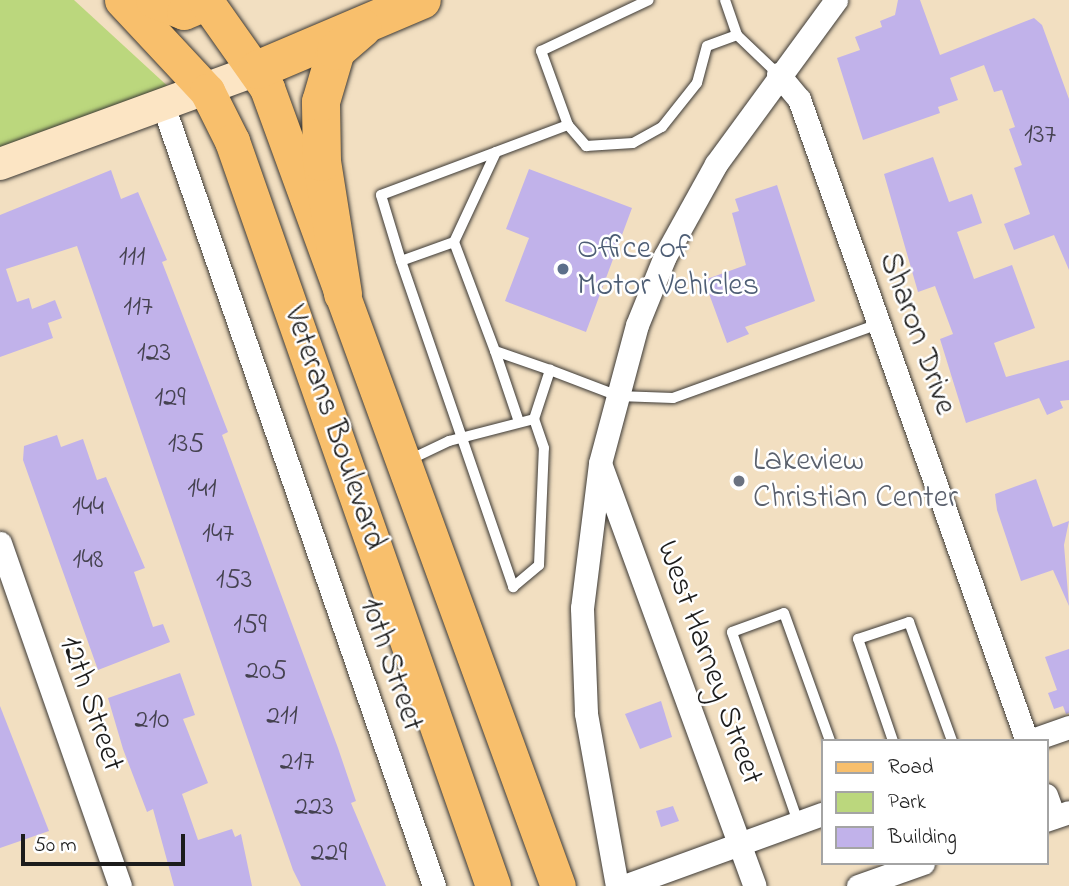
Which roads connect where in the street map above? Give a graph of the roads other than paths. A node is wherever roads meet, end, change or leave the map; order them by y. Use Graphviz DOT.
graph roads {
  1 [pos="122,0"];
  2 [pos="153,0"];
  3 [pos="422,0"];
  4 [pos="649,0"];
  5 [pos="725,0"];
  6 [pos="836,0"];
  7 [pos="207,1"];
  8 [pos="362,29"];
  9 [pos="737,36"];
  10 [pos="257,70"];
  11 [pos="778,74"];
  12 [pos="207,91"];
  13 [pos="164,108"];
  14 [pos="568,125"];
  15 [pos="496,152"];
  16 [pos="0,164"];
  17 [pos="454,242"];
  18 [pos="401,261"];
  19 [pos="343,294"];
  20 [pos="879,324"];
  21 [pos="495,351"];
  22 [pos="550,370"];
  23 [pos="618,397"];
  24 [pos="534,419"];
  25 [pos="519,422"];
  26 [pos="460,438"];
  27 [pos="404,462"];
  28 [pos="600,463"];
  29 [pos="351,480"];
  30 [pos="0,543"];
  31 [pos="1069,727"];
  32 [pos="830,739"];
  33 [pos="892,739"];
  34 [pos="951,739"];
  35 [pos="1027,739"];
  36 [pos="1034,739"];
  37 [pos="1048,799"];
  38 [pos="820,815"];
  39 [pos="1056,816"];
  40 [pos="798,822"];
  41 [pos="741,843"];
  42 [pos="916,865"];
  43 [pos="873,878"];
  44 [pos="120,886"];
  45 [pos="434,886"];
  46 [pos="493,886"];
  47 [pos="558,886"];
  48 [pos="617,886"];
  49 [pos="624,886"];
  50 [pos="755,886"];
  1 -- 12 [label="main road, Veterans Boulevard"];
  2 -- 7 [label="main road"];
  3 -- 8 [label="highway"];
  4 -- 14 [label="lane"];
  5 -- 9 [label="lane"];
  6 -- 11 [label="street"];
  7 -- 10 [label="main road, Veterans Boulevard"];
  8 -- 10 [label="highway"];
  8 -- 19 [label="highway"];
  9 -- 11 [label="lane"];
  9 -- 14 [label="lane"];
  10 -- 12 [label="main road"];
  10 -- 19 [label="main road, Veterans Boulevard"];
  11 -- 20 [label="street, Sharon Drive"];
  11 -- 23 [label="street"];
  12 -- 13 [label="main road"];
  12 -- 29 [label="main road, Veterans Boulevard"];
  13 -- 16 [label="main road"];
  13 -- 45 [label="street, 10th Street"];
  14 -- 15 [label="lane"];
  15 -- 17 [label="lane"];
  15 -- 18 [label="lane"];
  17 -- 18 [label="lane"];
  17 -- 21 [label="lane"];
  18 -- 26 [label="lane"];
  19 -- 27 [label="main road, Veterans Boulevard"];
  20 -- 23 [label="lane"];
  20 -- 35 [label="street, Sharon Drive"];
  21 -- 22 [label="lane"];
  21 -- 25 [label="lane"];
  22 -- 23 [label="lane"];
  22 -- 24 [label="lane"];
  23 -- 28 [label="street"];
  24 -- 25 [label="lane"];
  24 -- 26 [label="lane"];
  25 -- 26 [label="lane"];
  26 -- 27 [label="lane"];
  27 -- 29 [label="main road"];
  27 -- 47 [label="main road, Veterans Boulevard"];
  28 -- 41 [label="street, West Harney Street"];
  28 -- 48 [label="street"];
  29 -- 46 [label="main road, Veterans Boulevard"];
  30 -- 44 [label="street, 12th Street"];
  31 -- 36 [label="street"];
  32 -- 40 [label="lane"];
  33 -- 34 [label="lane"];
  37 -- 39 [label="street"];
  38 -- 40 [label="street"];
  40 -- 41 [label="street"];
  41 -- 49 [label="street"];
  41 -- 50 [label="street, West Harney Street"];
  42 -- 43 [label="street"];
}
